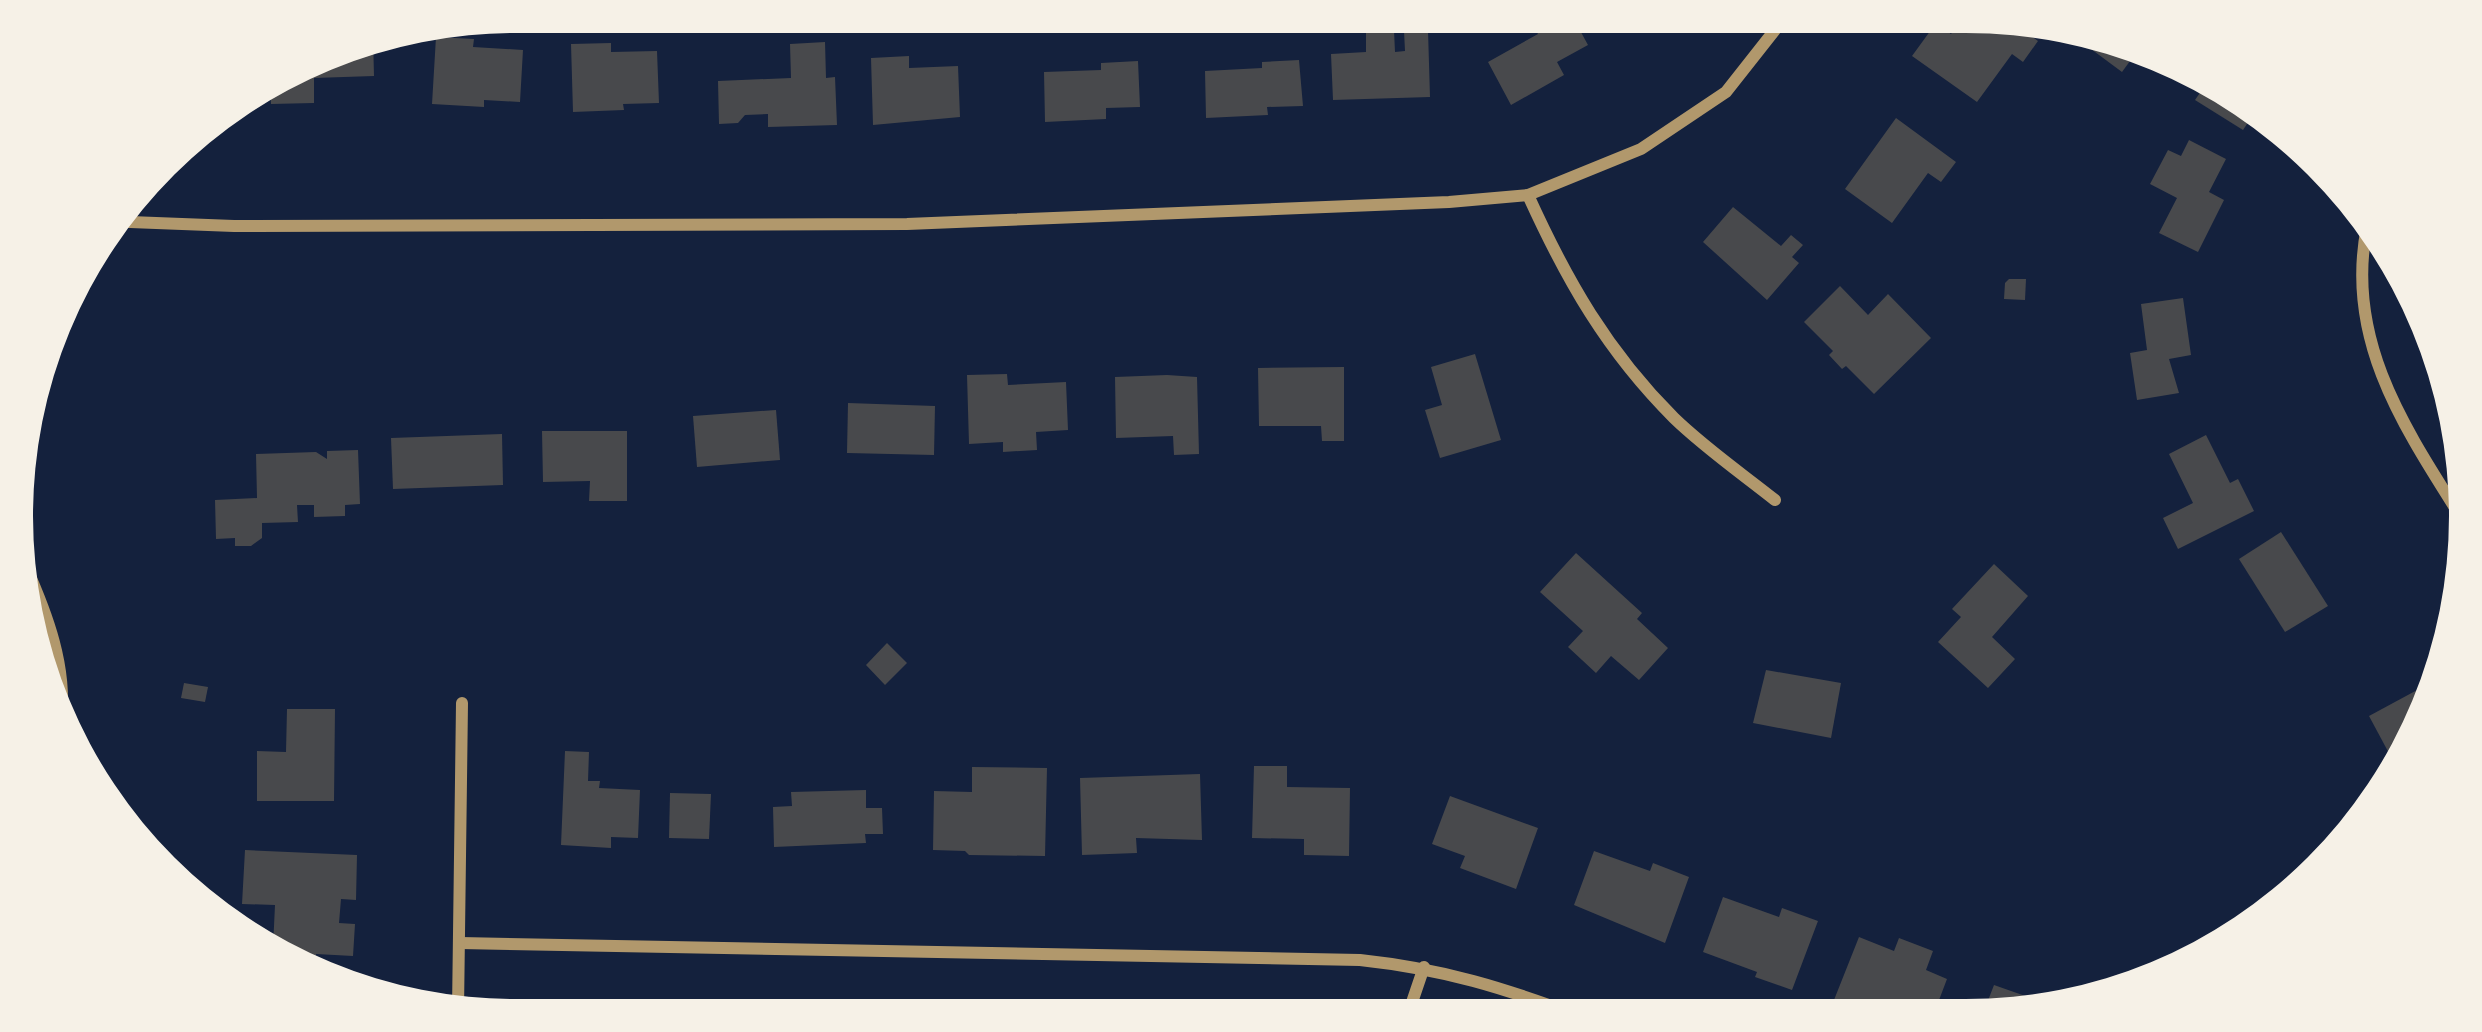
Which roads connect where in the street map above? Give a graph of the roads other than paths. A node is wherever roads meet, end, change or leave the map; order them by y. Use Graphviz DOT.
graph roads {
  1 [pos="1772,33"];
  2 [pos="1528,195"];
  3 [pos="133,222"];
  4 [pos="2365,244"];
  5 [pos="2448,497"];
  6 [pos="1774,500"];
  7 [pos="41,607"];
  8 [pos="59,671"];
  9 [pos="462,704"];
  10 [pos="460,943"];
  11 [pos="1424,967"];
  12 [pos="458,996"];
  13 [pos="1413,999"];
  14 [pos="1533,999"];
  1 -- 2 [label="street"];
  2 -- 3 [label="street"];
  2 -- 6 [label="street"];
  4 -- 5 [label="street"];
  7 -- 8 [label="street"];
  9 -- 10 [label="street"];
  10 -- 11 [label="street"];
  10 -- 12 [label="street"];
  11 -- 13 [label="street"];
  11 -- 14 [label="street"];
}
